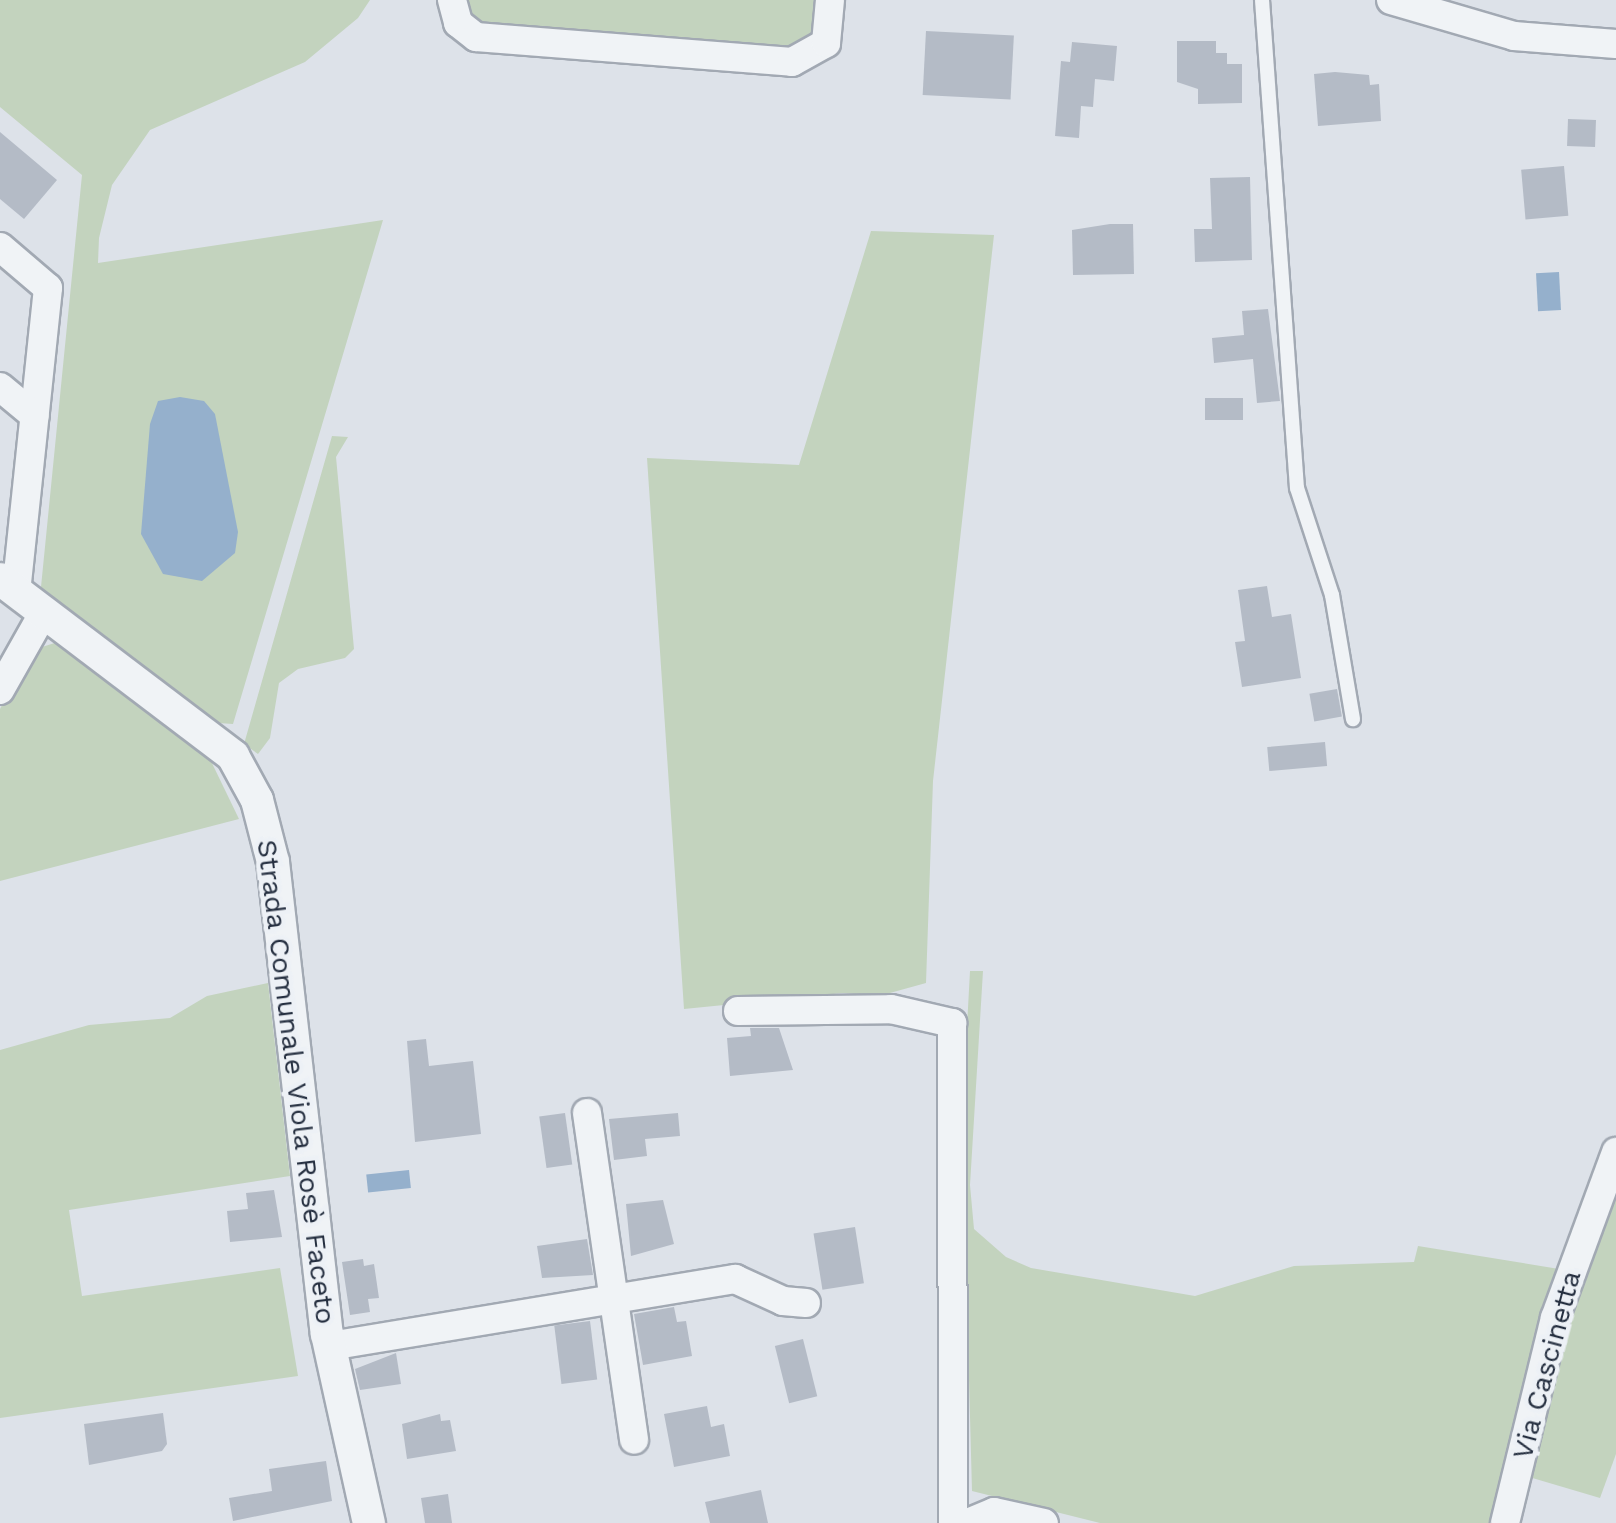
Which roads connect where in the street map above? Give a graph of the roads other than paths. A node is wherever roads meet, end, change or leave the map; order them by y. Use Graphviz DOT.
graph roads {
  1 [pos="452,0"];
  2 [pos="830,0"];
  3 [pos="1262,0"];
  4 [pos="1390,0"];
  5 [pos="1616,44"];
  6 [pos="0,247"];
  7 [pos="0,387"];
  8 [pos="35,416"];
  9 [pos="8,585"];
  10 [pos="44,612"];
  11 [pos="0,690"];
  12 [pos="1353,719"];
  13 [pos="738,1011"];
  14 [pos="587,1113"];
  15 [pos="1616,1152"];
  16 [pos="614,1297"];
  17 [pos="806,1303"];
  18 [pos="330,1346"];
  19 [pos="634,1440"];
  20 [pos="369,1523"];
  21 [pos="953,1523"];
  22 [pos="968,1523"];
  23 [pos="1044,1523"];
  24 [pos="1505,1523"];
  1 -- 2 [label="street"];
  3 -- 12 [label="lane"];
  4 -- 5 [label="street"];
  6 -- 8 [label="street"];
  7 -- 8 [label="street"];
  8 -- 9 [label="street"];
  9 -- 10 [label="street, Strada Comunale Viola Rosè Faceto"];
  10 -- 11 [label="street"];
  10 -- 18 [label="street, Strada Comunale Viola Rosè Faceto"];
  13 -- 21 [label="street"];
  14 -- 16 [label="street"];
  15 -- 24 [label="street, Via Cascinetta"];
  16 -- 17 [label="street"];
  16 -- 18 [label="street"];
  16 -- 19 [label="street"];
  18 -- 20 [label="street, Strada Comunale Viola Rosè Faceto"];
  22 -- 23 [label="street"];
}
